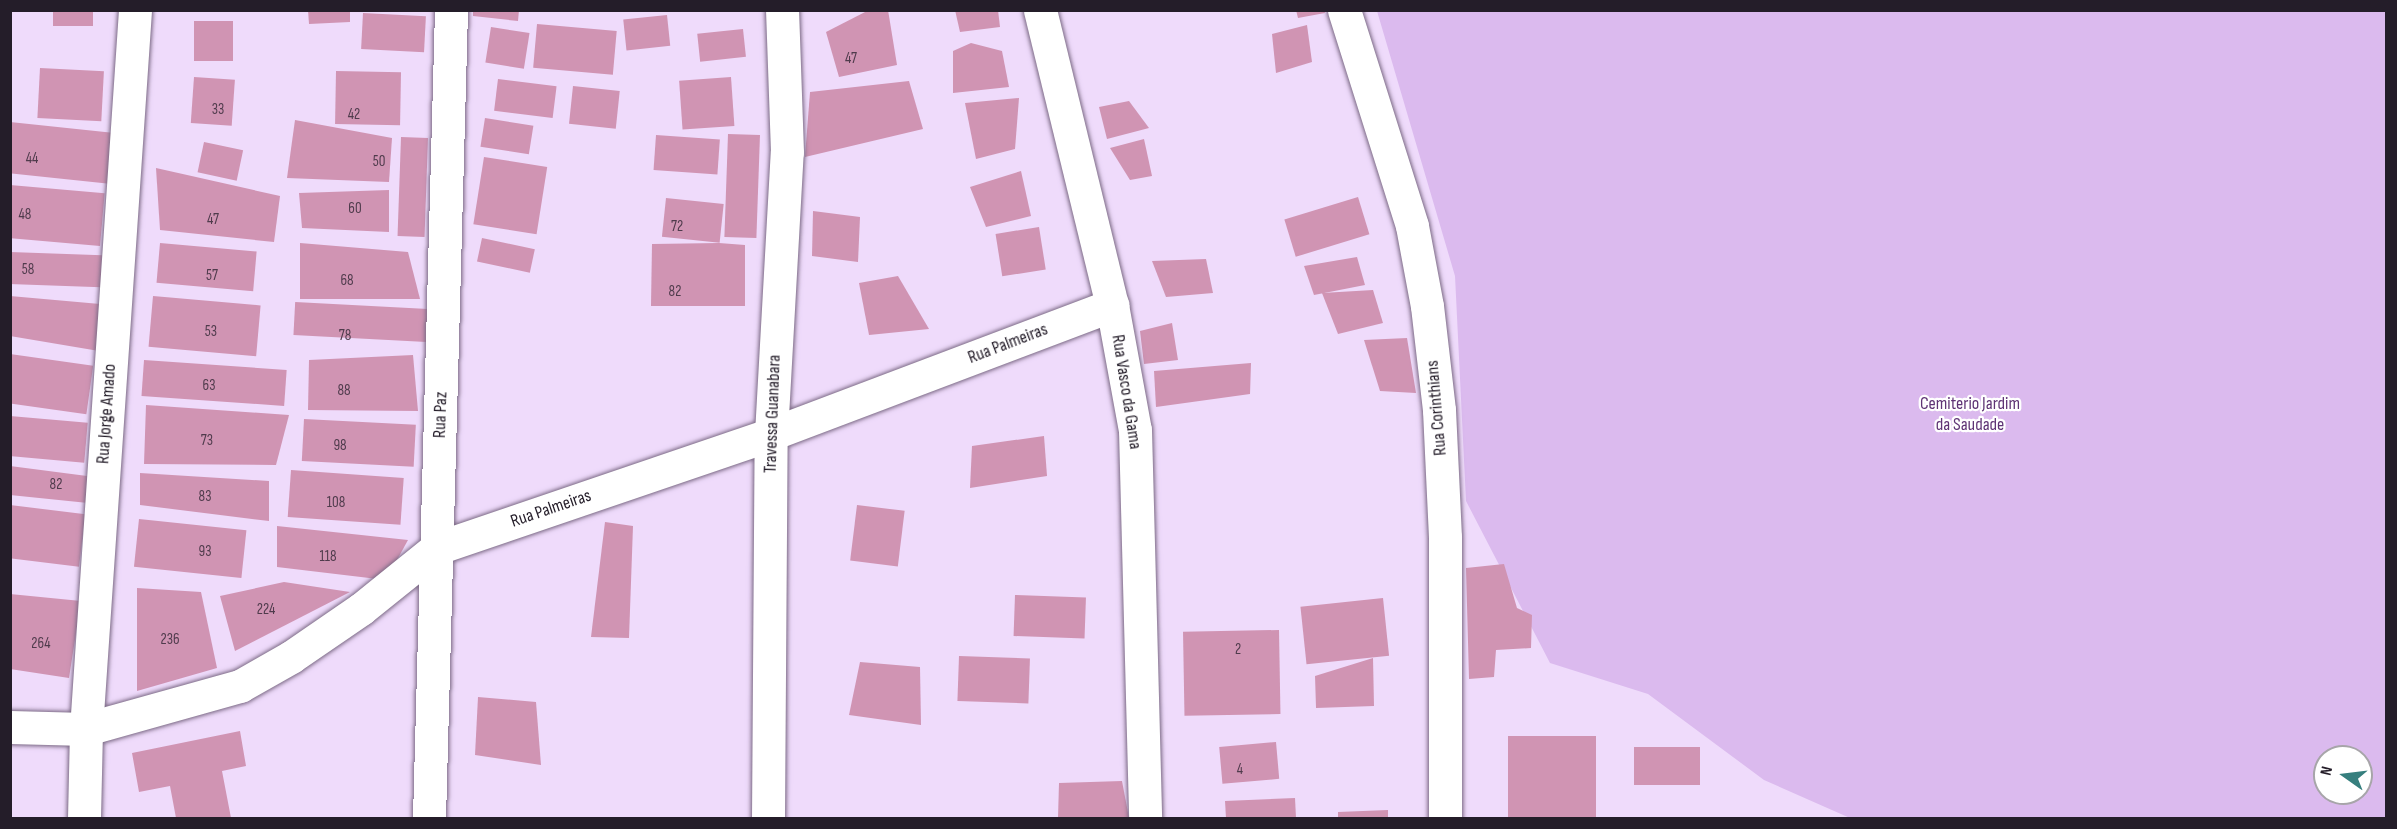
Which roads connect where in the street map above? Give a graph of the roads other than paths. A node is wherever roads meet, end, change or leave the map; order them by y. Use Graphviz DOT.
graph roads {
  1 [pos="135,10"];
  2 [pos="452,10"];
  3 [pos="782,10"];
  4 [pos="1040,10"];
  5 [pos="1344,10"];
  6 [pos="1112,305"];
  7 [pos="771,434"];
  8 [pos="437,548"];
  9 [pos="10,727"];
  10 [pos="86,729"];
  11 [pos="84,819"];
  12 [pos="429,819"];
  13 [pos="768,819"];
  14 [pos="1145,819"];
  15 [pos="1445,819"];
  1 -- 10 [label="street, Rua Jorge Amado"];
  2 -- 8 [label="street, Rua Paz"];
  3 -- 7 [label="street, Travessa Guanabara"];
  4 -- 6 [label="street, Rua Vasco da Gama"];
  5 -- 15 [label="street, Rua Corinthians"];
  6 -- 7 [label="street, Rua Palmeiras"];
  6 -- 14 [label="street, Rua Vasco da Gama"];
  7 -- 8 [label="street, Rua Palmeiras"];
  7 -- 13 [label="street, Travessa Guanabara"];
  8 -- 10 [label="street, Rua Palmeiras"];
  8 -- 12 [label="street, Rua Paz"];
  9 -- 10 [label="street, Rua Palmeiras"];
  10 -- 11 [label="street, Rua Jorge Amado"];
}
